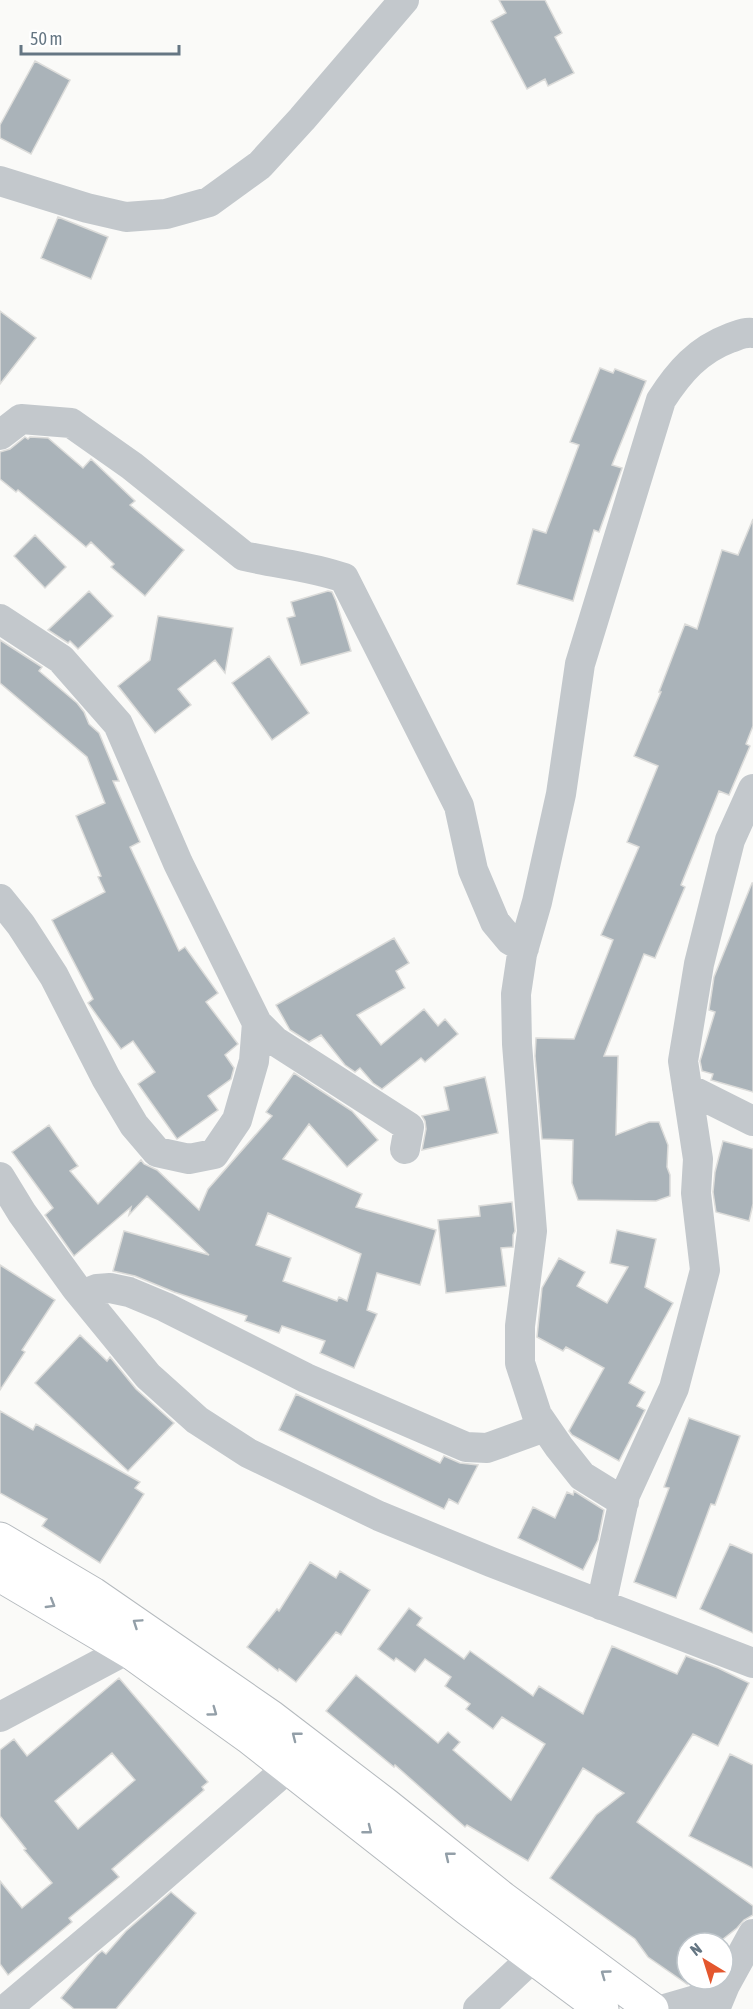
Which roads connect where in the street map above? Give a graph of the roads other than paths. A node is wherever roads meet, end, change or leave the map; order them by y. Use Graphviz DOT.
graph roads {
  1 [pos="404,0"];
  2 [pos="0,181"];
  3 [pos="753,333"];
  4 [pos="0,435"];
  5 [pos="0,620"];
  6 [pos="753,789"];
  7 [pos="0,899"];
  8 [pos="524,948"];
  9 [pos="257,1023"];
  10 [pos="687,1088"];
  11 [pos="753,1121"];
  12 [pos="405,1149"];
  13 [pos="1,1185"];
  14 [pos="82,1295"];
  15 [pos="545,1427"];
  16 [pos="624,1502"];
  17 [pos="0,1539"];
  18 [pos="0,1575"];
  19 [pos="601,1605"];
  20 [pos="126,1650"];
  21 [pos="753,1663"];
  22 [pos="0,1717"];
  23 [pos="288,1768"];
  24 [pos="753,1934"];
  25 [pos="544,1947"];
  26 [pos="720,1997"];
  27 [pos="7,2006"];
  28 [pos="478,2009"];
  29 [pos="602,2009"];
  30 [pos="652,2009"];
  31 [pos="665,2009"];
  1 -- 2 [label="street"];
  3 -- 8 [label="street"];
  4 -- 8 [label="street"];
  5 -- 9 [label="street"];
  6 -- 10 [label="street"];
  7 -- 9 [label="street"];
  8 -- 15 [label="street"];
  9 -- 12 [label="street"];
  10 -- 11 [label="street"];
  10 -- 16 [label="street"];
  13 -- 14 [label="street"];
  14 -- 15 [label="street"];
  14 -- 19 [label="street"];
  15 -- 16 [label="street"];
  16 -- 19 [label="street"];
  25 -- 17 [label="main road, one-way"];
  18 -- 20 [label="main road, one-way"];
  19 -- 21 [label="street"];
  20 -- 22 [label="street"];
  20 -- 23 [label="main road, one-way"];
  23 -- 25 [label="main road, one-way"];
  23 -- 27 [label="street"];
  24 -- 26 [label="street"];
  25 -- 28 [label="street"];
  25 -- 29 [label="main road"];
  30 -- 25 [label="main road, one-way"];
  26 -- 31 [label="street"];
}
